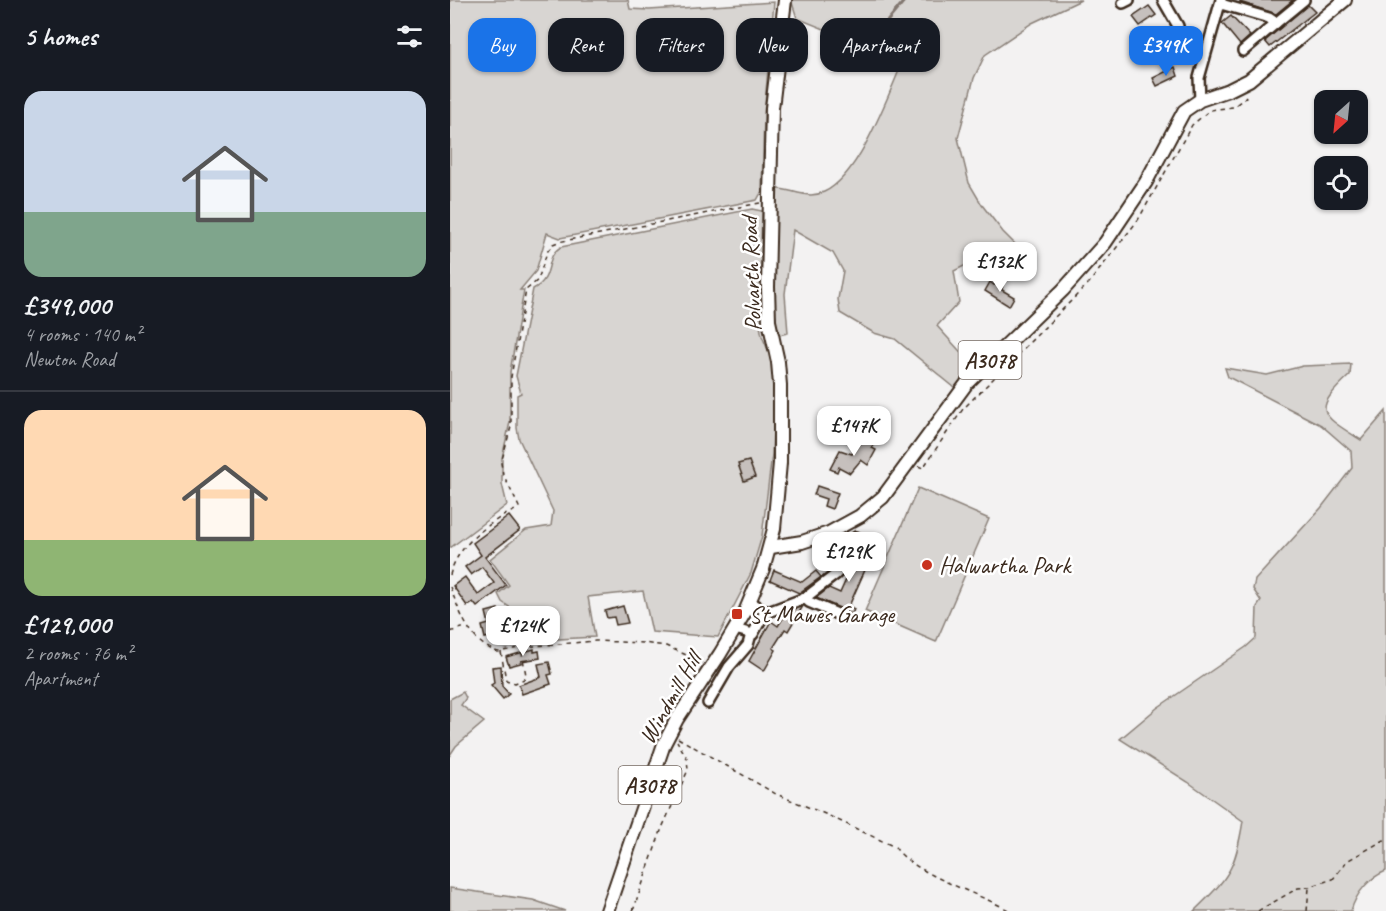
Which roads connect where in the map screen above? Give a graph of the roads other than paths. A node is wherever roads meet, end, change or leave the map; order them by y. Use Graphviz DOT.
graph roads {
  1 [pos="785,0"];
  2 [pos="1163,0"];
  3 [pos="1252,0"];
  4 [pos="1304,0"];
  5 [pos="1346,0"];
  6 [pos="1221,2"];
  7 [pos="1248,11"];
  8 [pos="1276,23"];
  9 [pos="1178,26"];
  10 [pos="1243,51"];
  11 [pos="1200,100"];
  12 [pos="856,537"];
  13 [pos="771,547"];
  14 [pos="805,598"];
  15 [pos="750,602"];
  16 [pos="765,612"];
  17 [pos="844,617"];
  18 [pos="735,629"];
  19 [pos="751,634"];
  20 [pos="708,703"];
  21 [pos="607,911"];
  1 -- 13 [label="main road, Polvarth Road / A3078"];
  2 -- 9 [label="street"];
  3 -- 7 [label="street"];
  4 -- 8 [label="street"];
  5 -- 11 [label="main road, A3078"];
  6 -- 7 [label="street"];
  6 -- 11 [label="street"];
  7 -- 8 [label="street"];
  8 -- 10 [label="street"];
  11 -- 13 [label="main road, A3078"];
  12 -- 14 [label="street"];
  13 -- 15 [label="main road, Windmill Hill / A3078"];
  14 -- 16 [label="street"];
  14 -- 17 [label="street"];
  15 -- 16 [label="street"];
  15 -- 18 [label="main road, Windmill Hill / A3078"];
  16 -- 19 [label="street"];
  18 -- 19 [label="street"];
  18 -- 21 [label="main road, Windmill Hill / A3078"];
  19 -- 20 [label="street"];
}
